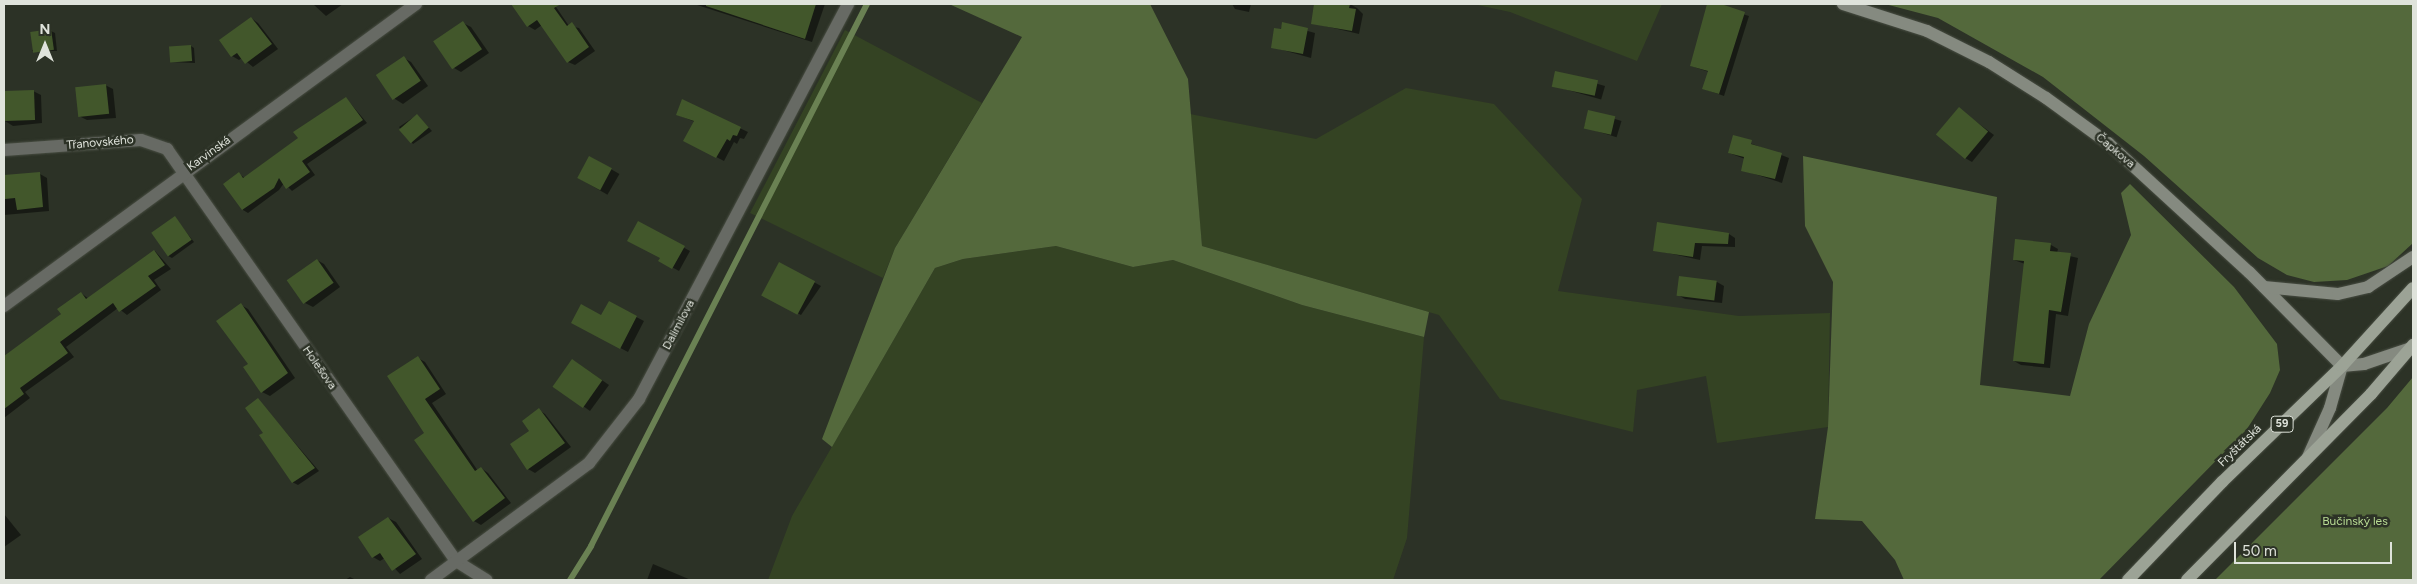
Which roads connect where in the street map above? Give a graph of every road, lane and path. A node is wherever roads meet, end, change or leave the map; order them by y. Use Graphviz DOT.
graph roads {
  1 [pos="416,4"];
  2 [pos="848,4"];
  3 [pos="1843,4"];
  4 [pos="4,150"];
  5 [pos="182,174"];
  6 [pos="2413,258"];
  7 [pos="2264,287"];
  8 [pos="2413,288"];
  9 [pos="4,306"];
  10 [pos="2412,346"];
  11 [pos="2342,366"];
  12 [pos="2308,458"];
  13 [pos="456,561"];
  14 [pos="430,580"];
  15 [pos="486,580"];
  16 [pos="2128,580"];
  17 [pos="2187,580"];
  1 -- 5 [label="street, Karvinská"];
  2 -- 13 [label="street, Dalimilova"];
  3 -- 7 [label="street, Čapkova"];
  4 -- 5 [label="street, Třanovského"];
  5 -- 9 [label="street, Karvinská"];
  5 -- 13 [label="street, Holešova"];
  6 -- 7 [label="street"];
  7 -- 11 [label="street, Čapkova"];
  8 -- 11 [label="main road, Fryštátská / 59"];
  10 -- 11 [label="street"];
  10 -- 12 [label="main road"];
  11 -- 12 [label="street"];
  11 -- 16 [label="main road, Fryštátská / 59"];
  12 -- 17 [label="main road"];
  13 -- 14 [label="street, Dalimilova"];
  13 -- 15 [label="street"];
}
